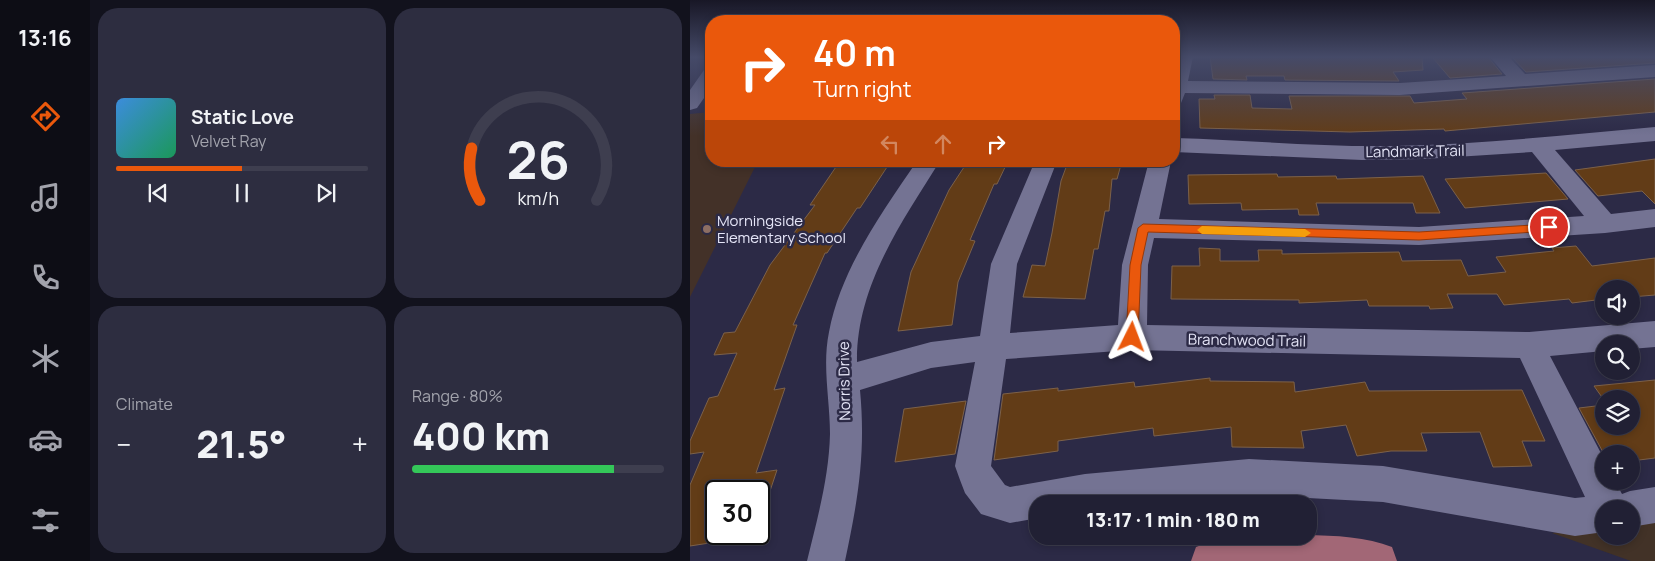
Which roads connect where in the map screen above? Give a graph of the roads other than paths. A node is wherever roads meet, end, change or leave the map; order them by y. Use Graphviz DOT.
graph roads {
  1 [pos="705,83"];
  2 [pos="1492,83"];
  3 [pos="1180,93"];
  4 [pos="690,104"];
  5 [pos="705,108"];
  6 [pos="690,109"];
  7 [pos="1655,134"];
  8 [pos="1538,145"];
  9 [pos="1180,146"];
  10 [pos="925,167"];
  11 [pos="1044,167"];
  12 [pos="1158,167"];
  13 [pos="1655,218"];
  14 [pos="1604,224"];
  15 [pos="1143,228"];
  16 [pos="1655,334"];
  17 [pos="1132,337"];
  18 [pos="1529,345"];
  19 [pos="994,347"];
  20 [pos="842,380"];
  21 [pos="1606,500"];
  22 [pos="1655,505"];
  23 [pos="1640,507"];
  24 [pos="1595,515"];
  25 [pos="1254,558"];
  26 [pos="826,561"];
  27 [pos="1210,561"];
  28 [pos="1378,561"];
  1 -- 4 [label="street"];
  2 -- 3 [label="street"];
  5 -- 6 [label="street"];
  7 -- 8 [label="street, Landmark Trail"];
  8 -- 9 [label="street, Landmark Trail"];
  8 -- 14 [label="street"];
  10 -- 20 [label="street, Norris Drive"];
  11 -- 19 [label="street"];
  12 -- 15 [label="street"];
  13 -- 14 [label="street"];
  14 -- 15 [label="street"];
  15 -- 17 [label="street"];
  16 -- 18 [label="street, Branchwood Trail"];
  17 -- 18 [label="street, Branchwood Trail"];
  17 -- 19 [label="street, Branchwood Trail"];
  18 -- 21 [label="street"];
  19 -- 20 [label="street, Branchwood Trail"];
  19 -- 24 [label="street"];
  20 -- 26 [label="street, Norris Drive"];
  22 -- 23 [label="street"];
  25 -- 27 [label="main road"];
  25 -- 28 [label="main road"];
}
